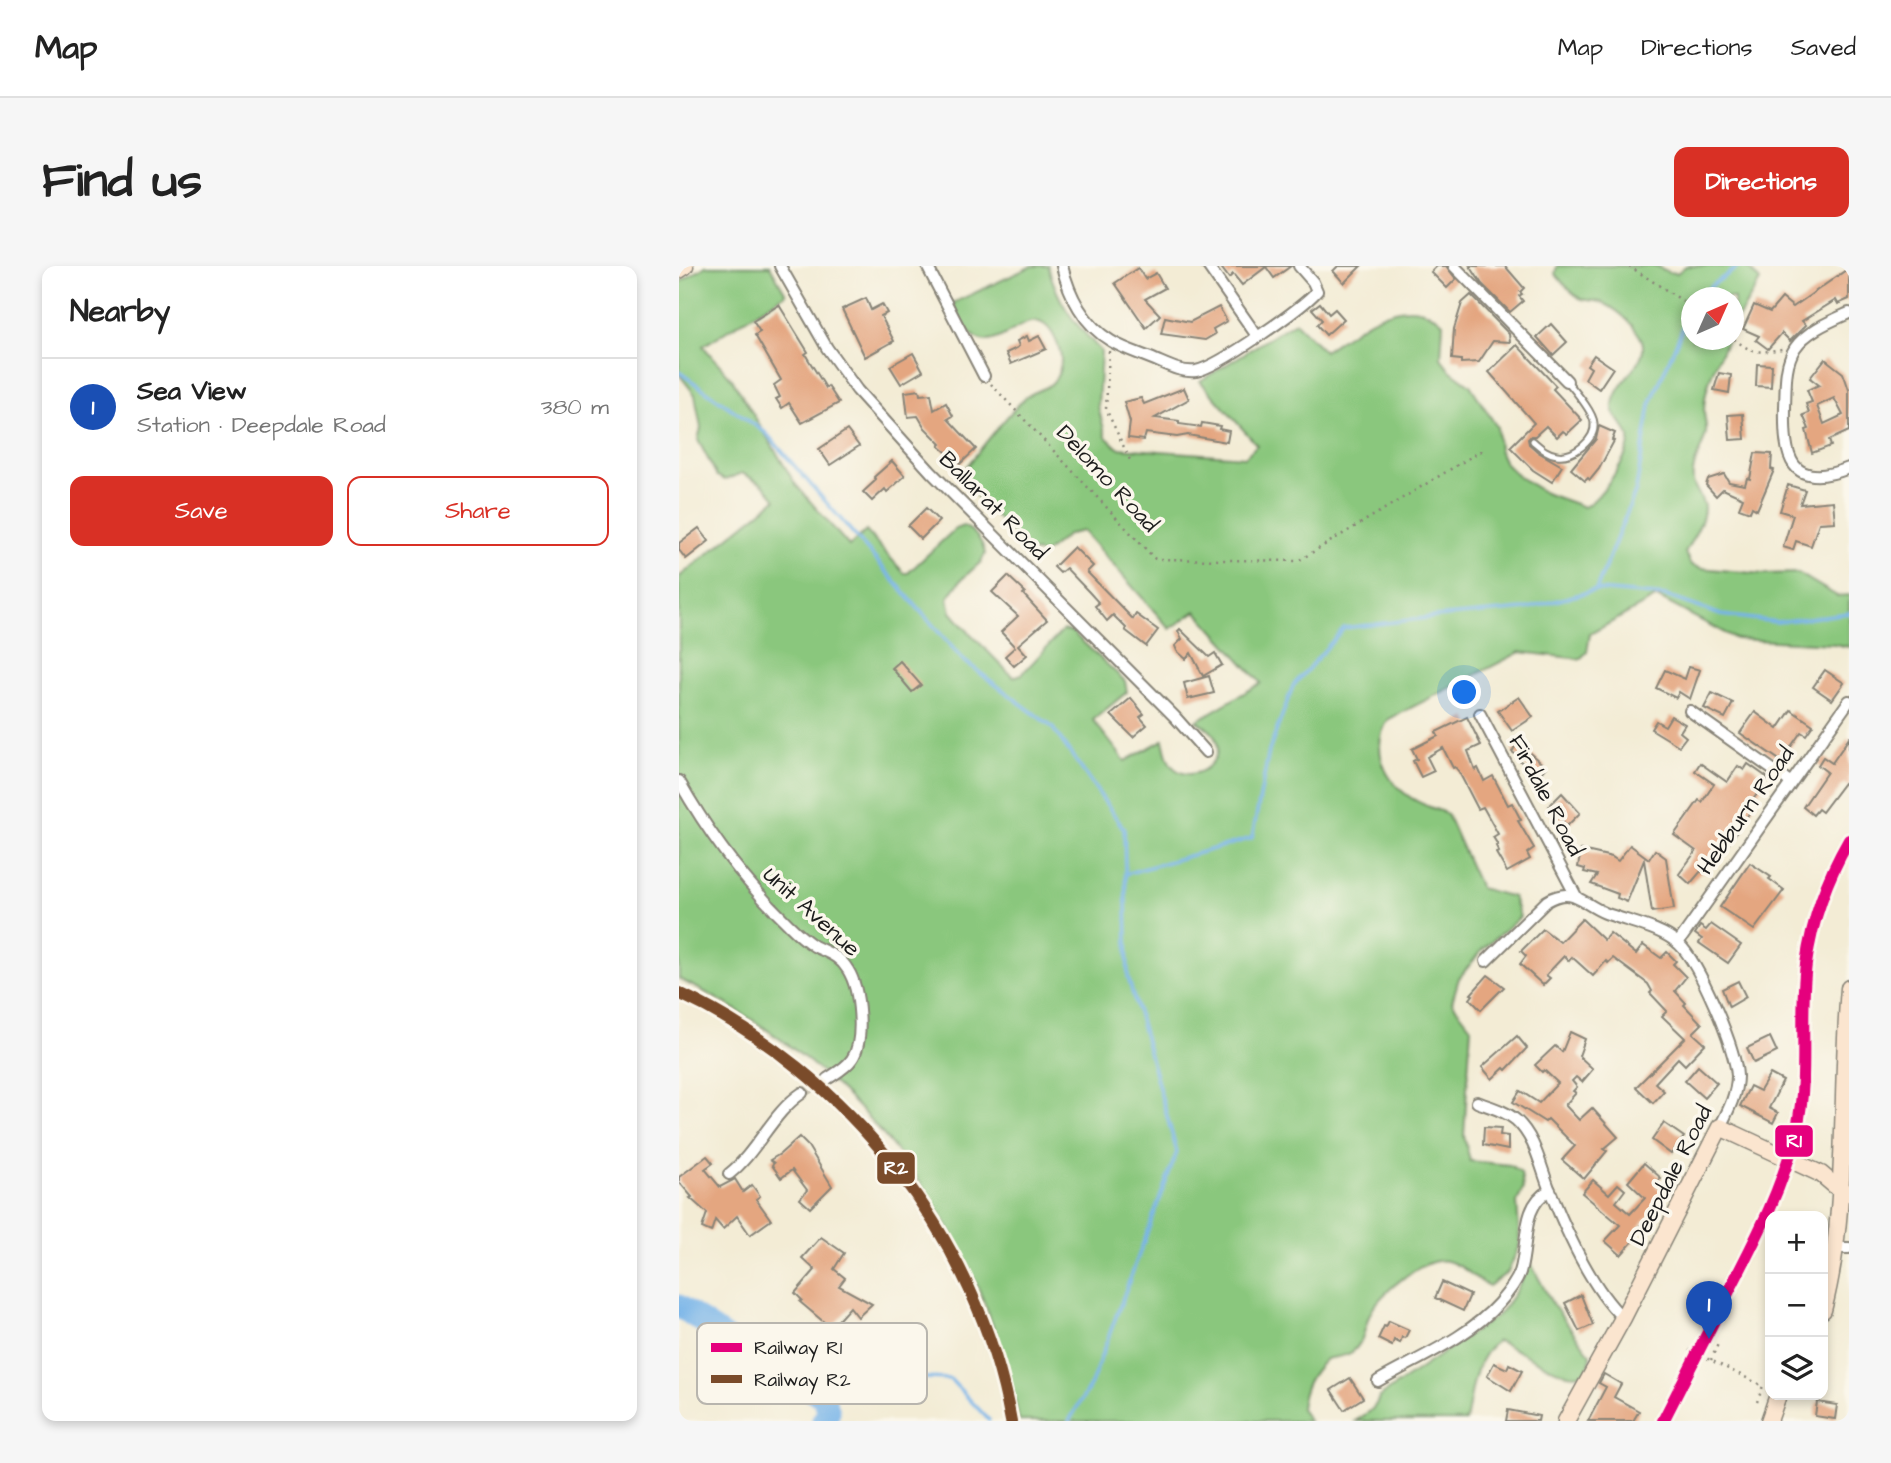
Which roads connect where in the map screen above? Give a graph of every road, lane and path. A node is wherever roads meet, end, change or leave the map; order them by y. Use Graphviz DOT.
graph roads {
  1 [pos="685,266"];
  2 [pos="780,266"];
  3 [pos="927,266"];
  4 [pos="1062,266"];
  5 [pos="1208,266"];
  6 [pos="1299,266"];
  7 [pos="1454,266"];
  8 [pos="1629,266"];
  9 [pos="679,270"];
  10 [pos="1681,300"];
  11 [pos="1849,313"];
  12 [pos="1257,336"];
  13 [pos="1110,341"];
  14 [pos="1795,346"];
  15 [pos="1744,347"];
  16 [pos="984,376"];
  17 [pos="1567,381"];
  18 [pos="1533,441"];
  19 [pos="1484,449"];
  20 [pos="1130,460"];
  21 [pos="1849,468"];
  22 [pos="1849,702"];
  23 [pos="1690,711"];
  24 [pos="1480,714"];
  25 [pos="1206,752"];
  26 [pos="679,780"];
  27 [pos="1790,782"];
  28 [pos="1576,896"];
  29 [pos="1678,943"];
  30 [pos="1486,961"];
  31 [pos="1849,988"];
  32 [pos="827,1079"];
  33 [pos="802,1093"];
  34 [pos="1477,1102"];
  35 [pos="1720,1127"];
  36 [pos="729,1174"];
  37 [pos="1550,1190"];
  38 [pos="1848,1193"];
  39 [pos="1846,1248"];
  40 [pos="1828,1298"];
  41 [pos="1623,1318"];
  42 [pos="1716,1342"];
  43 [pos="1711,1360"];
  44 [pos="1686,1365"];
  45 [pos="1378,1381"];
  46 [pos="1774,1407"];
  47 [pos="1566,1421"];
  1 -- 9 [label="street"];
  2 -- 25 [label="street, Ballarat Road"];
  3 -- 16 [label="street"];
  4 -- 13 [label="street"];
  5 -- 12 [label="street"];
  6 -- 12 [label="street"];
  7 -- 17 [label="street"];
  8 -- 10 [label="path"];
  11 -- 14 [label="street"];
  12 -- 13 [label="street"];
  13 -- 20 [label="path"];
  14 -- 15 [label="path"];
  14 -- 21 [label="street"];
  16 -- 19 [label="path, Delomo Road"];
  17 -- 18 [label="lane"];
  22 -- 27 [label="street, Hebburn Road"];
  23 -- 27 [label="street"];
  24 -- 28 [label="street, Firdale Road"];
  26 -- 32 [label="street, Unit Avenue"];
  27 -- 29 [label="street, Hebburn Road"];
  28 -- 29 [label="street"];
  28 -- 30 [label="street, Firdale Road"];
  29 -- 35 [label="street, Deepdale Road"];
  31 -- 38 [label="street"];
  33 -- 36 [label="street"];
  34 -- 37 [label="street"];
  35 -- 38 [label="street"];
  35 -- 41 [label="street, Deepdale Road"];
  37 -- 41 [label="street"];
  37 -- 45 [label="street"];
  38 -- 39 [label="street"];
  39 -- 40 [label="street"];
  41 -- 47 [label="street, Deepdale Road"];
  42 -- 43 [label="path"];
  43 -- 44 [label="path"];
  43 -- 46 [label="path"];
}
